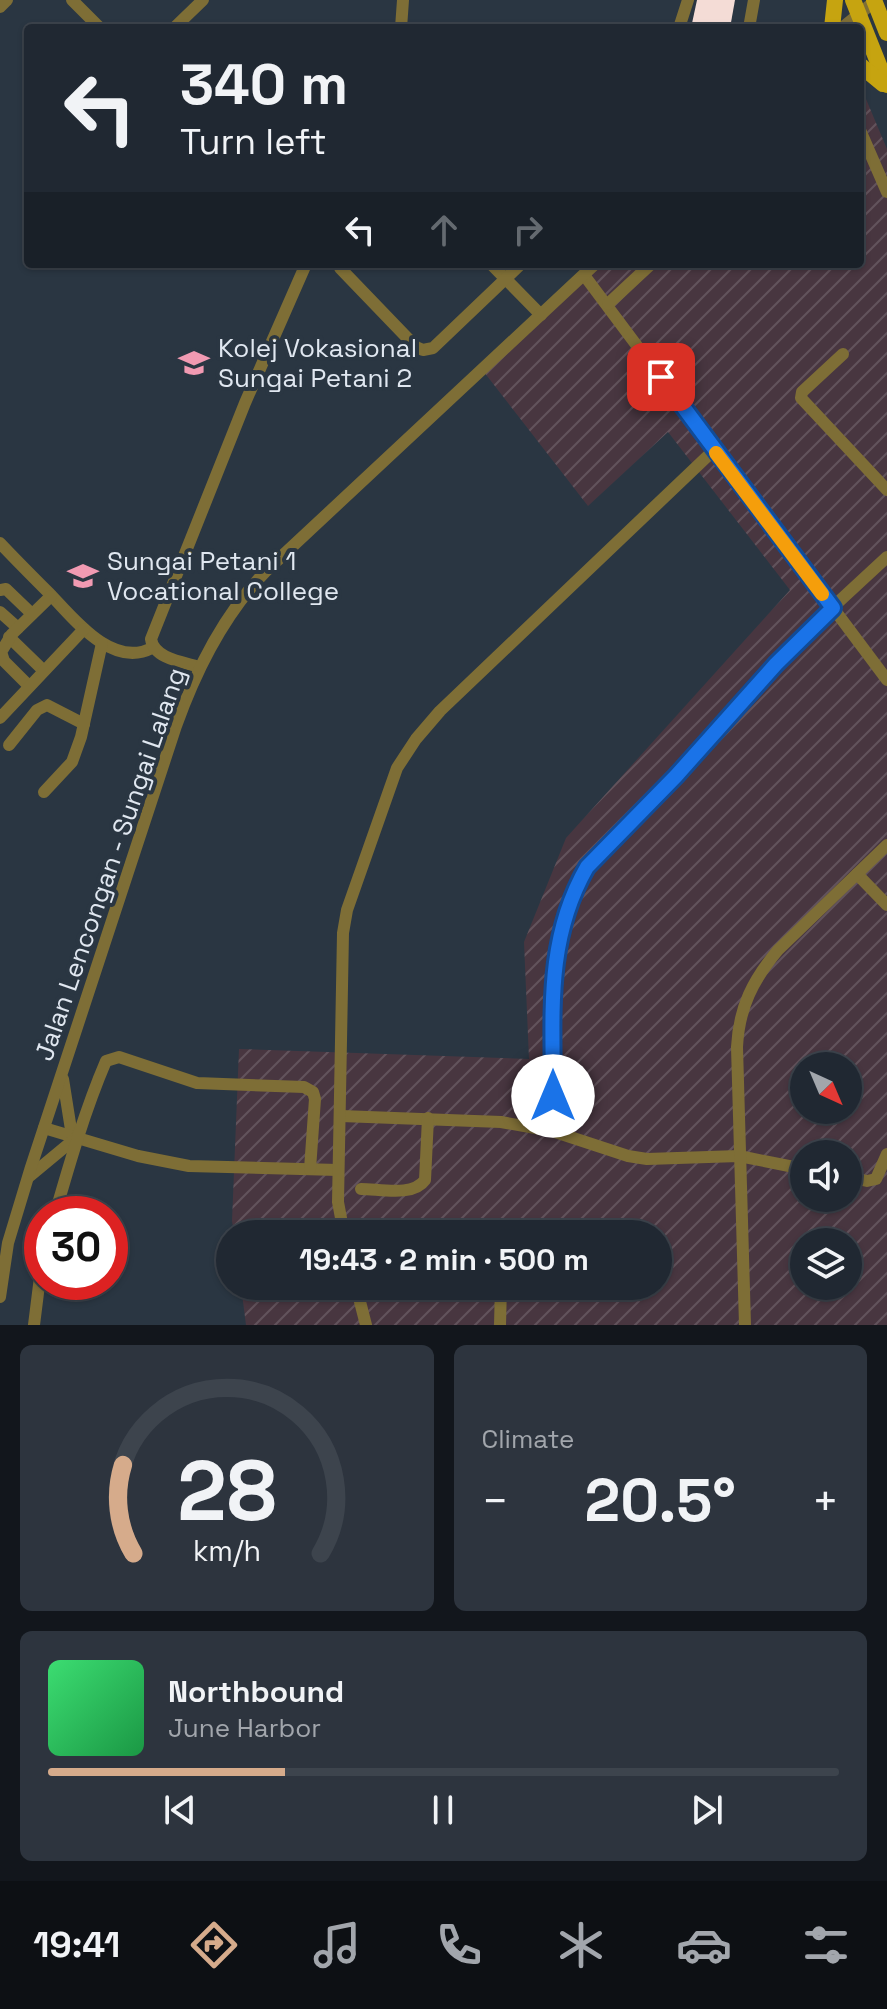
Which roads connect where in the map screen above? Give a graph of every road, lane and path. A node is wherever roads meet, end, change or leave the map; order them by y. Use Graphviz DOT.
graph roads {
  1 [pos="7,0"];
  2 [pos="72,0"];
  3 [pos="203,0"];
  4 [pos="403,0"];
  5 [pos="688,0"];
  6 [pos="754,0"];
  7 [pos="835,0"];
  8 [pos="874,0"];
  9 [pos="0,7"];
  10 [pos="855,7"];
  11 [pos="96,24"];
  12 [pos="178,24"];
  13 [pos="401,24"];
  14 [pos="680,24"];
  15 [pos="750,24"];
  16 [pos="832,24"];
  17 [pos="864,30"];
  18 [pos="887,33"];
  19 [pos="864,68"];
  20 [pos="887,87"];
  21 [pos="864,139"];
  22 [pos="887,192"];
  23 [pos="304,268"];
  24 [pos="340,268"];
  25 [pos="495,268"];
  26 [pos="517,268"];
  27 [pos="591,268"];
  28 [pos="647,268"];
  29 [pos="584,275"];
  30 [pos="506,278"];
  31 [pos="608,304"];
  32 [pos="541,315"];
  33 [pos="843,354"];
  34 [pos="714,450"];
  35 [pos="887,490"];
  36 [pos="0,543"];
  37 [pos="887,557"];
  38 [pos="0,590"];
  39 [pos="51,596"];
  40 [pos="833,608"];
  41 [pos="0,612"];
  42 [pos="32,614"];
  43 [pos="84,629"];
  44 [pos="14,632"];
  45 [pos="102,643"];
  46 [pos="152,648"];
  47 [pos="200,667"];
  48 [pos="43,670"];
  49 [pos="887,680"];
  50 [pos="29,686"];
  51 [pos="0,718"];
  52 [pos="84,724"];
  53 [pos="9,745"];
  54 [pos="44,792"];
  55 [pos="887,845"];
  56 [pos="857,874"];
  57 [pos="887,905"];
  58 [pos="63,1071"];
  59 [pos="341,1116"];
  60 [pos="428,1118"];
  61 [pos="44,1128"];
  62 [pos="552,1131"];
  63 [pos="75,1137"];
  64 [pos="887,1154"];
  65 [pos="739,1156"];
  66 [pos="790,1166"];
  67 [pos="310,1169"];
  68 [pos="338,1170"];
  69 [pos="28,1179"];
  70 [pos="862,1180"];
  71 [pos="361,1189"];
  72 [pos="60,1196"];
  73 [pos="341,1220"];
  74 [pos="0,1297"];
  75 [pos="37,1300"];
  76 [pos="360,1300"];
  77 [pos="501,1300"];
  78 [pos="34,1325"];
  79 [pos="366,1325"];
  80 [pos="500,1325"];
  81 [pos="745,1325"];
  1 -- 9 [label="street"];
  2 -- 11 [label="street"];
  3 -- 12 [label="street"];
  4 -- 13 [label="street"];
  5 -- 14 [label="street"];
  6 -- 15 [label="street"];
  7 -- 16 [label="main road"];
  8 -- 10 [label="street"];
  8 -- 18 [label="main road"];
  17 -- 20 [label="main road"];
  19 -- 20 [label="main road"];
  21 -- 22 [label="street"];
  23 -- 46 [label="street"];
  24 -- 30 [label="street"];
  25 -- 30 [label="street"];
  26 -- 30 [label="street"];
  27 -- 29 [label="street, Jalan Lencongan - Sungai Lalang"];
  28 -- 31 [label="street"];
  29 -- 31 [label="street"];
  29 -- 32 [label="street, Jalan Lencongan - Sungai Lalang"];
  30 -- 32 [label="street"];
  31 -- 34 [label="street"];
  32 -- 47 [label="street, Jalan Lencongan - Sungai Lalang"];
  33 -- 35 [label="street"];
  34 -- 40 [label="street"];
  34 -- 59 [label="street"];
  36 -- 39 [label="street"];
  37 -- 40 [label="street"];
  38 -- 42 [label="street"];
  39 -- 42 [label="street"];
  39 -- 43 [label="street"];
  40 -- 49 [label="street"];
  40 -- 62 [label="street"];
  41 -- 44 [label="street"];
  42 -- 44 [label="street"];
  43 -- 45 [label="street"];
  43 -- 48 [label="street"];
  44 -- 48 [label="street"];
  44 -- 50 [label="street"];
  45 -- 46 [label="street"];
  45 -- 52 [label="street"];
  46 -- 47 [label="street"];
  47 -- 58 [label="street, Jalan Lencongan - Sungai Lalang"];
  48 -- 50 [label="street"];
  50 -- 51 [label="street"];
  52 -- 53 [label="street"];
  52 -- 54 [label="street"];
  55 -- 56 [label="street"];
  56 -- 57 [label="street"];
  56 -- 65 [label="street"];
  58 -- 61 [label="street, Jalan Lencongan - Sungai Lalang"];
  58 -- 63 [label="street"];
  59 -- 60 [label="street"];
  59 -- 68 [label="street"];
  60 -- 62 [label="street"];
  60 -- 71 [label="street"];
  61 -- 63 [label="street"];
  61 -- 69 [label="street, Jalan Lencongan - Sungai Lalang"];
  62 -- 65 [label="street"];
  63 -- 67 [label="street"];
  63 -- 67 [label="street"];
  63 -- 69 [label="street"];
  63 -- 72 [label="street"];
  64 -- 70 [label="street"];
  65 -- 66 [label="street"];
  65 -- 81 [label="street"];
  67 -- 68 [label="street"];
  68 -- 73 [label="street"];
  69 -- 74 [label="street, Jalan Lencongan - Sungai Lalang"];
  75 -- 78 [label="street"];
  76 -- 79 [label="street"];
  77 -- 80 [label="street"];
}
